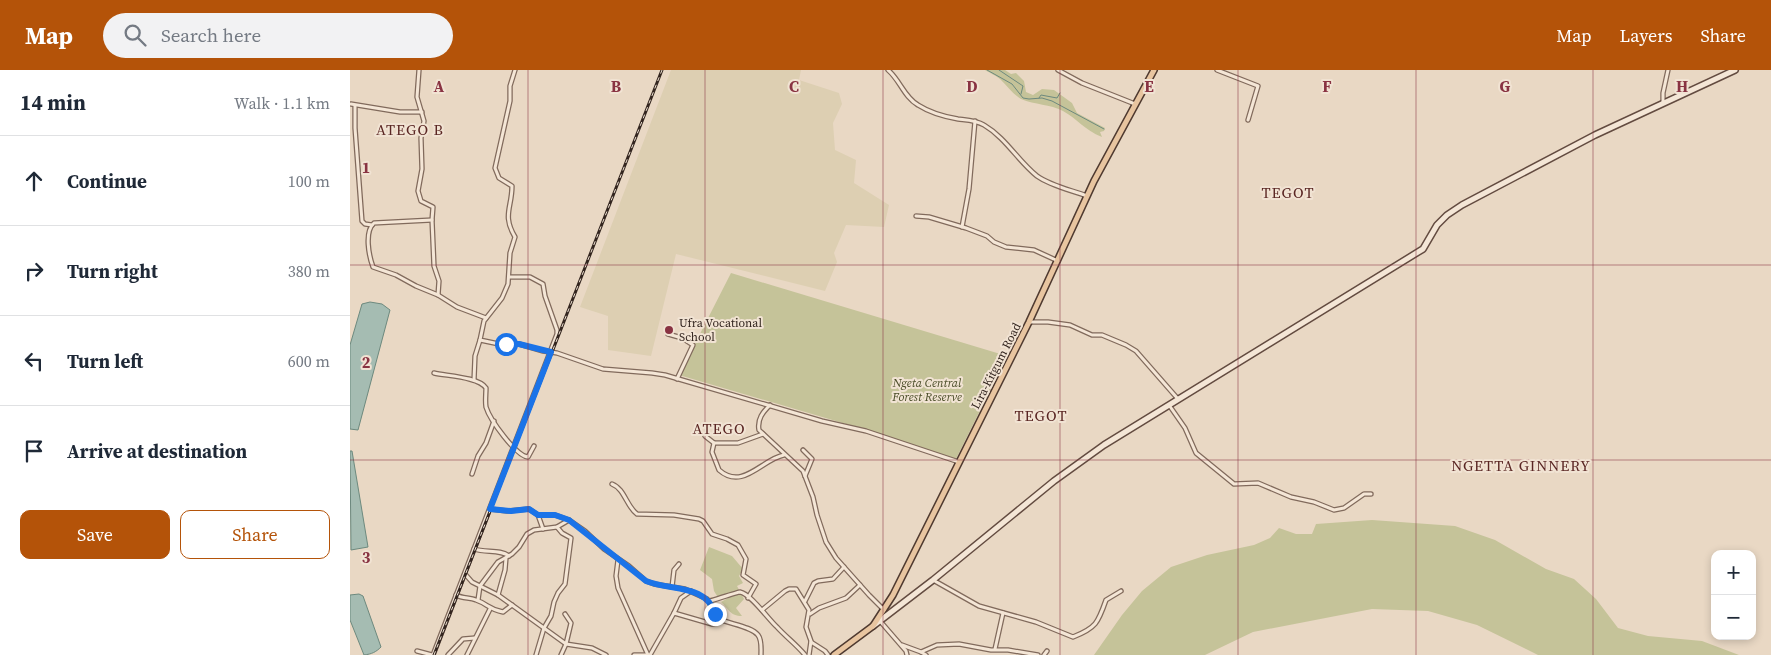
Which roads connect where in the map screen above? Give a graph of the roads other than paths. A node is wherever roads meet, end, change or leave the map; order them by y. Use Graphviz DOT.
graph roads {
  1 [pos="419,70"];
  2 [pos="515,70"];
  3 [pos="888,70"];
  4 [pos="1058,70"];
  5 [pos="1154,70"];
  6 [pos="1217,70"];
  7 [pos="1668,70"];
  8 [pos="1735,70"];
  9 [pos="1136,104"];
  10 [pos="1663,104"];
  11 [pos="353,105"];
  12 [pos="422,112"];
  13 [pos="1248,120"];
  14 [pos="975,121"];
  15 [pos="1087,196"];
  16 [pos="916,216"];
  17 [pos="432,220"];
  18 [pos="372,225"];
  19 [pos="962,227"];
  20 [pos="1058,261"];
  21 [pos="509,277"];
  22 [pos="438,295"];
  23 [pos="486,318"];
  24 [pos="1029,322"];
  25 [pos="668,334"];
  26 [pos="480,340"];
  27 [pos="551,352"];
  28 [pos="434,373"];
  29 [pos="677,379"];
  30 [pos="474,380"];
  31 [pos="1178,399"];
  32 [pos="770,405"];
  33 [pos="1168,405"];
  34 [pos="494,421"];
  35 [pos="763,434"];
  36 [pos="705,436"];
  37 [pos="714,443"];
  38 [pos="534,446"];
  39 [pos="513,448"];
  40 [pos="803,450"];
  41 [pos="785,454"];
  42 [pos="959,462"];
  43 [pos="472,474"];
  44 [pos="805,477"];
  45 [pos="612,484"];
  46 [pos="1371,494"];
  47 [pos="490,509"];
  48 [pos="538,515"];
  49 [pos="569,520"];
  50 [pos="557,527"];
  51 [pos="542,528"];
  52 [pos="474,549"];
  53 [pos="508,557"];
  54 [pos="618,559"];
  55 [pos="680,564"];
  56 [pos="844,567"];
  57 [pos="465,573"];
  58 [pos="933,580"];
  59 [pos="860,585"];
  60 [pos="480,586"];
  61 [pos="672,587"];
  62 [pos="1121,591"];
  63 [pos="691,592"];
  64 [pos="456,595"];
  65 [pos="498,595"];
  66 [pos="748,598"];
  67 [pos="478,600"];
  68 [pos="805,601"];
  69 [pos="710,602"];
  70 [pos="512,605"];
  71 [pos="490,609"];
  72 [pos="762,610"];
  73 [pos="884,610"];
  74 [pos="674,613"];
  75 [pos="1003,613"];
  76 [pos="565,614"];
  77 [pos="810,615"];
  78 [pos="717,618"];
  79 [pos="880,621"];
  80 [pos="873,626"];
  81 [pos="544,628"];
  82 [pos="475,638"];
  83 [pos="811,641"];
  84 [pos="566,644"];
  85 [pos="899,644"];
  86 [pos="995,649"];
  87 [pos="417,651"];
  88 [pos="1047,651"];
  89 [pos="921,652"];
  90 [pos="433,655"];
  91 [pos="448,655"];
  92 [pos="466,655"];
  93 [pos="536,655"];
  94 [pos="562,655"];
  95 [pos="606,655"];
  96 [pos="634,655"];
  97 [pos="649,655"];
  98 [pos="761,655"];
  99 [pos="807,655"];
  100 [pos="828,655"];
  101 [pos="834,655"];
  102 [pos="907,655"];
  103 [pos="926,655"];
  104 [pos="1038,655"];
  105 [pos="1044,655"];
  1 -- 12 [label="street"];
  2 -- 21 [label="street"];
  3 -- 14 [label="street"];
  4 -- 9 [label="street"];
  5 -- 9 [label="main road, Lira-Kitgum Road"];
  6 -- 13 [label="street"];
  7 -- 10 [label="street"];
  8 -- 10 [label="main road"];
  9 -- 15 [label="main road, Lira-Kitgum Road"];
  10 -- 31 [label="main road"];
  11 -- 12 [label="street"];
  11 -- 18 [label="street"];
  12 -- 17 [label="street"];
  14 -- 15 [label="street"];
  14 -- 19 [label="street"];
  15 -- 20 [label="main road, Lira-Kitgum Road"];
  16 -- 19 [label="street"];
  17 -- 18 [label="street"];
  17 -- 22 [label="street"];
  18 -- 22 [label="street"];
  19 -- 20 [label="street"];
  20 -- 24 [label="main road, Lira-Kitgum Road"];
  21 -- 23 [label="street"];
  21 -- 27 [label="street"];
  22 -- 23 [label="street"];
  23 -- 26 [label="street"];
  24 -- 31 [label="street"];
  24 -- 42 [label="main road, Lira-Kitgum Road"];
  25 -- 29 [label="street"];
  26 -- 27 [label="street"];
  26 -- 30 [label="street"];
  27 -- 29 [label="street"];
  27 -- 39 [label="street"];
  28 -- 30 [label="street"];
  29 -- 32 [label="street"];
  30 -- 34 [label="street"];
  31 -- 33 [label="main road"];
  32 -- 35 [label="street"];
  32 -- 42 [label="street"];
  33 -- 46 [label="street"];
  33 -- 58 [label="main road"];
  34 -- 39 [label="street"];
  34 -- 43 [label="street"];
  35 -- 37 [label="street"];
  35 -- 41 [label="street"];
  36 -- 37 [label="street"];
  37 -- 41 [label="street"];
  38 -- 39 [label="street"];
  39 -- 47 [label="street"];
  40 -- 44 [label="street"];
  41 -- 44 [label="street"];
  42 -- 73 [label="main road, Lira-Kitgum Road"];
  44 -- 56 [label="street"];
  45 -- 66 [label="street"];
  47 -- 48 [label="street"];
  47 -- 52 [label="street"];
  48 -- 49 [label="street"];
  48 -- 51 [label="street"];
  49 -- 50 [label="street"];
  49 -- 54 [label="street"];
  50 -- 51 [label="street"];
  50 -- 81 [label="street"];
  51 -- 53 [label="street"];
  52 -- 53 [label="street"];
  52 -- 57 [label="street"];
  53 -- 60 [label="street"];
  53 -- 65 [label="street"];
  54 -- 61 [label="street"];
  54 -- 97 [label="street"];
  55 -- 61 [label="street"];
  56 -- 59 [label="street"];
  56 -- 68 [label="street"];
  57 -- 60 [label="street"];
  57 -- 64 [label="street"];
  58 -- 75 [label="street"];
  58 -- 79 [label="main road"];
  59 -- 73 [label="street"];
  59 -- 77 [label="street"];
  60 -- 65 [label="street"];
  60 -- 67 [label="street"];
  61 -- 63 [label="street"];
  62 -- 75 [label="street"];
  63 -- 69 [label="street"];
  63 -- 74 [label="street"];
  64 -- 67 [label="street"];
  64 -- 90 [label="street"];
  65 -- 70 [label="street"];
  66 -- 69 [label="street"];
  66 -- 72 [label="street"];
  67 -- 71 [label="street"];
  68 -- 72 [label="street"];
  68 -- 77 [label="street"];
  69 -- 78 [label="street"];
  70 -- 71 [label="street"];
  70 -- 81 [label="street"];
  71 -- 82 [label="street"];
  72 -- 99 [label="street"];
  73 -- 80 [label="main road, Lira-Kitgum Road"];
  74 -- 78 [label="street"];
  74 -- 97 [label="street"];
  75 -- 86 [label="street"];
  76 -- 84 [label="street"];
  77 -- 83 [label="street"];
  78 -- 98 [label="street"];
  79 -- 80 [label="main road"];
  79 -- 85 [label="street"];
  80 -- 101 [label="main road, Lira-Kitgum Road"];
  81 -- 84 [label="street"];
  81 -- 93 [label="street"];
  82 -- 91 [label="street"];
  82 -- 92 [label="street"];
  83 -- 99 [label="street"];
  83 -- 100 [label="street"];
  84 -- 94 [label="street"];
  84 -- 95 [label="street"];
  85 -- 89 [label="street"];
  85 -- 102 [label="street"];
  86 -- 89 [label="street"];
  86 -- 104 [label="street"];
  87 -- 90 [label="street"];
  88 -- 105 [label="street"];
  89 -- 103 [label="street"];
  96 -- 97 [label="street"];
}
